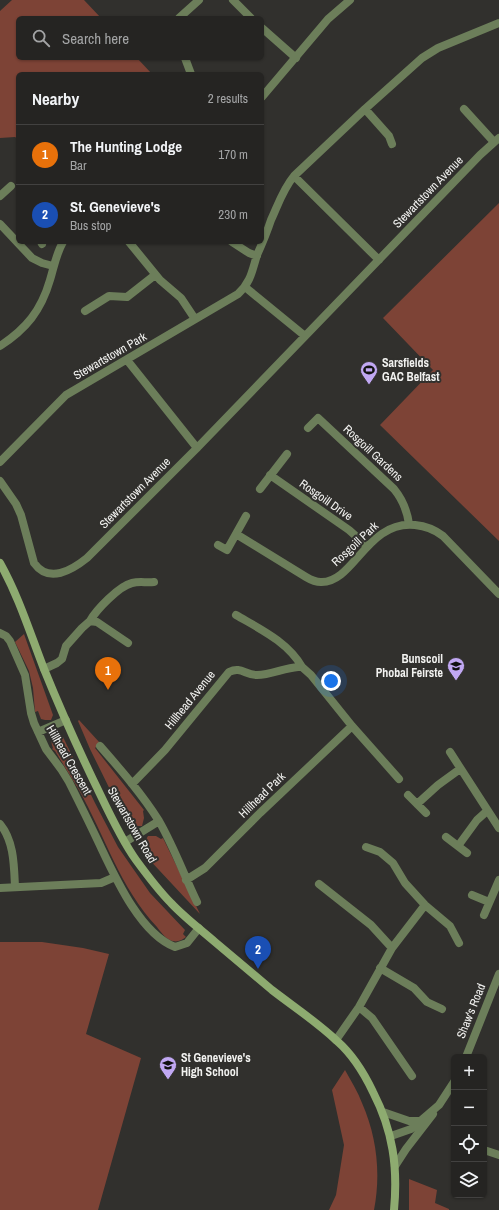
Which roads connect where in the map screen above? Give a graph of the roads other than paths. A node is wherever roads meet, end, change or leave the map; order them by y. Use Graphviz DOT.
graph roads {
  1 [pos="198,0"];
  2 [pos="233,0"];
  3 [pos="350,0"];
  4 [pos="180,16"];
  5 [pos="249,16"];
  6 [pos="499,24"];
  7 [pos="264,30"];
  8 [pos="296,58"];
  9 [pos="186,60"];
  10 [pos="190,72"];
  11 [pos="264,96"];
  12 [pos="365,109"];
  13 [pos="464,109"];
  14 [pos="497,140"];
  15 [pos="392,144"];
  16 [pos="294,176"];
  17 [pos="11,186"];
  18 [pos="0,196"];
  19 [pos="0,224"];
  20 [pos="264,238"];
  21 [pos="16,241"];
  22 [pos="19,244"];
  23 [pos="62,244"];
  24 [pos="131,244"];
  25 [pos="235,244"];
  26 [pos="262,244"];
  27 [pos="257,256"];
  28 [pos="379,260"];
  29 [pos="53,266"];
  30 [pos="155,275"];
  31 [pos="245,287"];
  32 [pos="85,311"];
  33 [pos="195,319"];
  34 [pos="305,336"];
  35 [pos="0,346"];
  36 [pos="127,360"];
  37 [pos="308,428"];
  38 [pos="197,448"];
  39 [pos="287,454"];
  40 [pos="0,462"];
  41 [pos="270,475"];
  42 [pos="0,482"];
  43 [pos="260,489"];
  44 [pos="246,516"];
  45 [pos="409,524"];
  46 [pos="236,534"];
  47 [pos="218,545"];
  48 [pos="367,546"];
  49 [pos="0,564"];
  50 [pos="154,582"];
  51 [pos="499,594"];
  52 [pos="236,615"];
  53 [pos="90,621"];
  54 [pos="0,633"];
  55 [pos="128,643"];
  56 [pos="302,667"];
  57 [pos="44,669"];
  58 [pos="66,720"];
  59 [pos="352,726"];
  60 [pos="38,732"];
  61 [pos="100,746"];
  62 [pos="450,752"];
  63 [pos="460,768"];
  64 [pos="399,779"];
  65 [pos="132,784"];
  66 [pos="408,795"];
  67 [pos="417,804"];
  68 [pos="487,811"];
  69 [pos="426,813"];
  70 [pos="159,821"];
  71 [pos="0,824"];
  72 [pos="499,828"];
  73 [pos="446,837"];
  74 [pos="125,842"];
  75 [pos="458,846"];
  76 [pos="366,847"];
  77 [pos="467,853"];
  78 [pos="115,877"];
  79 [pos="186,880"];
  80 [pos="499,880"];
  81 [pos="320,884"];
  82 [pos="15,887"];
  83 [pos="0,888"];
  84 [pos="472,896"];
  85 [pos="197,902"];
  86 [pos="489,902"];
  87 [pos="425,905"];
  88 [pos="484,915"];
  89 [pos="199,928"];
  90 [pos="459,943"];
  91 [pos="392,948"];
  92 [pos="380,968"];
  93 [pos="499,976"];
  94 [pos="359,1007"];
  95 [pos="442,1009"];
  96 [pos="336,1040"];
  97 [pos="467,1054"];
  98 [pos="412,1076"];
  99 [pos="451,1087"];
  100 [pos="439,1105"];
  101 [pos="383,1112"];
  102 [pos="419,1121"];
  103 [pos="391,1136"];
  104 [pos="487,1151"];
  105 [pos="499,1155"];
  106 [pos="395,1166"];
  107 [pos="394,1210"];
  1 -- 4 [label="street"];
  2 -- 5 [label="street"];
  3 -- 8 [label="street"];
  6 -- 12 [label="street, Stewartstown Park"];
  7 -- 8 [label="street"];
  8 -- 11 [label="street"];
  9 -- 10 [label="street"];
  12 -- 15 [label="street"];
  12 -- 16 [label="street, Stewartstown Park"];
  13 -- 14 [label="street, Stewartstown Avenue"];
  14 -- 28 [label="street, Stewartstown Avenue"];
  16 -- 20 [label="street, Stewartstown Park"];
  16 -- 28 [label="street"];
  17 -- 18 [label="street"];
  19 -- 21 [label="street"];
  22 -- 29 [label="street"];
  23 -- 29 [label="street"];
  24 -- 30 [label="street"];
  25 -- 27 [label="street"];
  26 -- 27 [label="street, Stewartstown Park"];
  27 -- 31 [label="street, Stewartstown Park"];
  28 -- 34 [label="street, Stewartstown Avenue"];
  29 -- 35 [label="street"];
  30 -- 32 [label="street"];
  30 -- 33 [label="street"];
  31 -- 33 [label="street, Stewartstown Park"];
  31 -- 34 [label="street"];
  33 -- 36 [label="street, Stewartstown Park"];
  34 -- 38 [label="street, Stewartstown Avenue"];
  36 -- 38 [label="street"];
  36 -- 40 [label="street, Stewartstown Park"];
  37 -- 45 [label="street, Rosgoill Gardens"];
  38 -- 42 [label="street, Stewartstown Avenue"];
  39 -- 41 [label="street"];
  41 -- 43 [label="street"];
  41 -- 48 [label="street, Rosgoill Drive"];
  44 -- 46 [label="street"];
  45 -- 48 [label="street, Rosgoill Park"];
  45 -- 51 [label="street, Rosgoill Park"];
  46 -- 47 [label="street"];
  46 -- 48 [label="street, Rosgoill Park"];
  49 -- 57 [label="main road, Stewartstown Road"];
  50 -- 53 [label="street"];
  52 -- 56 [label="street"];
  53 -- 55 [label="street"];
  53 -- 57 [label="street"];
  54 -- 60 [label="street, Hillhead Crescent"];
  56 -- 59 [label="street"];
  56 -- 65 [label="street, Hillhead Avenue"];
  57 -- 58 [label="main road, Stewartstown Road"];
  58 -- 60 [label="street"];
  58 -- 74 [label="main road, Stewartstown Road"];
  59 -- 64 [label="street"];
  59 -- 79 [label="street, Hillhead Park"];
  60 -- 78 [label="street, Hillhead Crescent"];
  61 -- 65 [label="street"];
  62 -- 63 [label="street"];
  63 -- 67 [label="street"];
  63 -- 68 [label="street"];
  65 -- 70 [label="street"];
  66 -- 67 [label="street"];
  67 -- 69 [label="street"];
  68 -- 72 [label="street"];
  68 -- 75 [label="street"];
  70 -- 74 [label="street"];
  70 -- 79 [label="street"];
  71 -- 82 [label="street"];
  73 -- 75 [label="street"];
  74 -- 89 [label="main road, Stewartstown Road"];
  75 -- 77 [label="street"];
  76 -- 87 [label="street"];
  78 -- 82 [label="street"];
  78 -- 89 [label="street, Hillhead Crescent"];
  79 -- 85 [label="street"];
  80 -- 86 [label="street"];
  81 -- 91 [label="street"];
  82 -- 83 [label="street"];
  84 -- 86 [label="street"];
  86 -- 88 [label="street"];
  87 -- 90 [label="street"];
  87 -- 91 [label="street"];
  89 -- 96 [label="main road, Stewartstown Road"];
  91 -- 92 [label="street"];
  92 -- 94 [label="street"];
  92 -- 95 [label="street"];
  93 -- 97 [label="street, Shaw's Road"];
  94 -- 96 [label="street"];
  94 -- 98 [label="street"];
  96 -- 101 [label="main road, Stewartstown Road"];
  99 -- 100 [label="street"];
  100 -- 102 [label="street"];
  100 -- 106 [label="street"];
  101 -- 102 [label="street"];
  101 -- 103 [label="main road, Stewartstown Road"];
  102 -- 103 [label="street"];
  103 -- 106 [label="main road, Stewartstown Road"];
  104 -- 105 [label="street"];
  106 -- 107 [label="main road, Stewartstown Road"];
}
